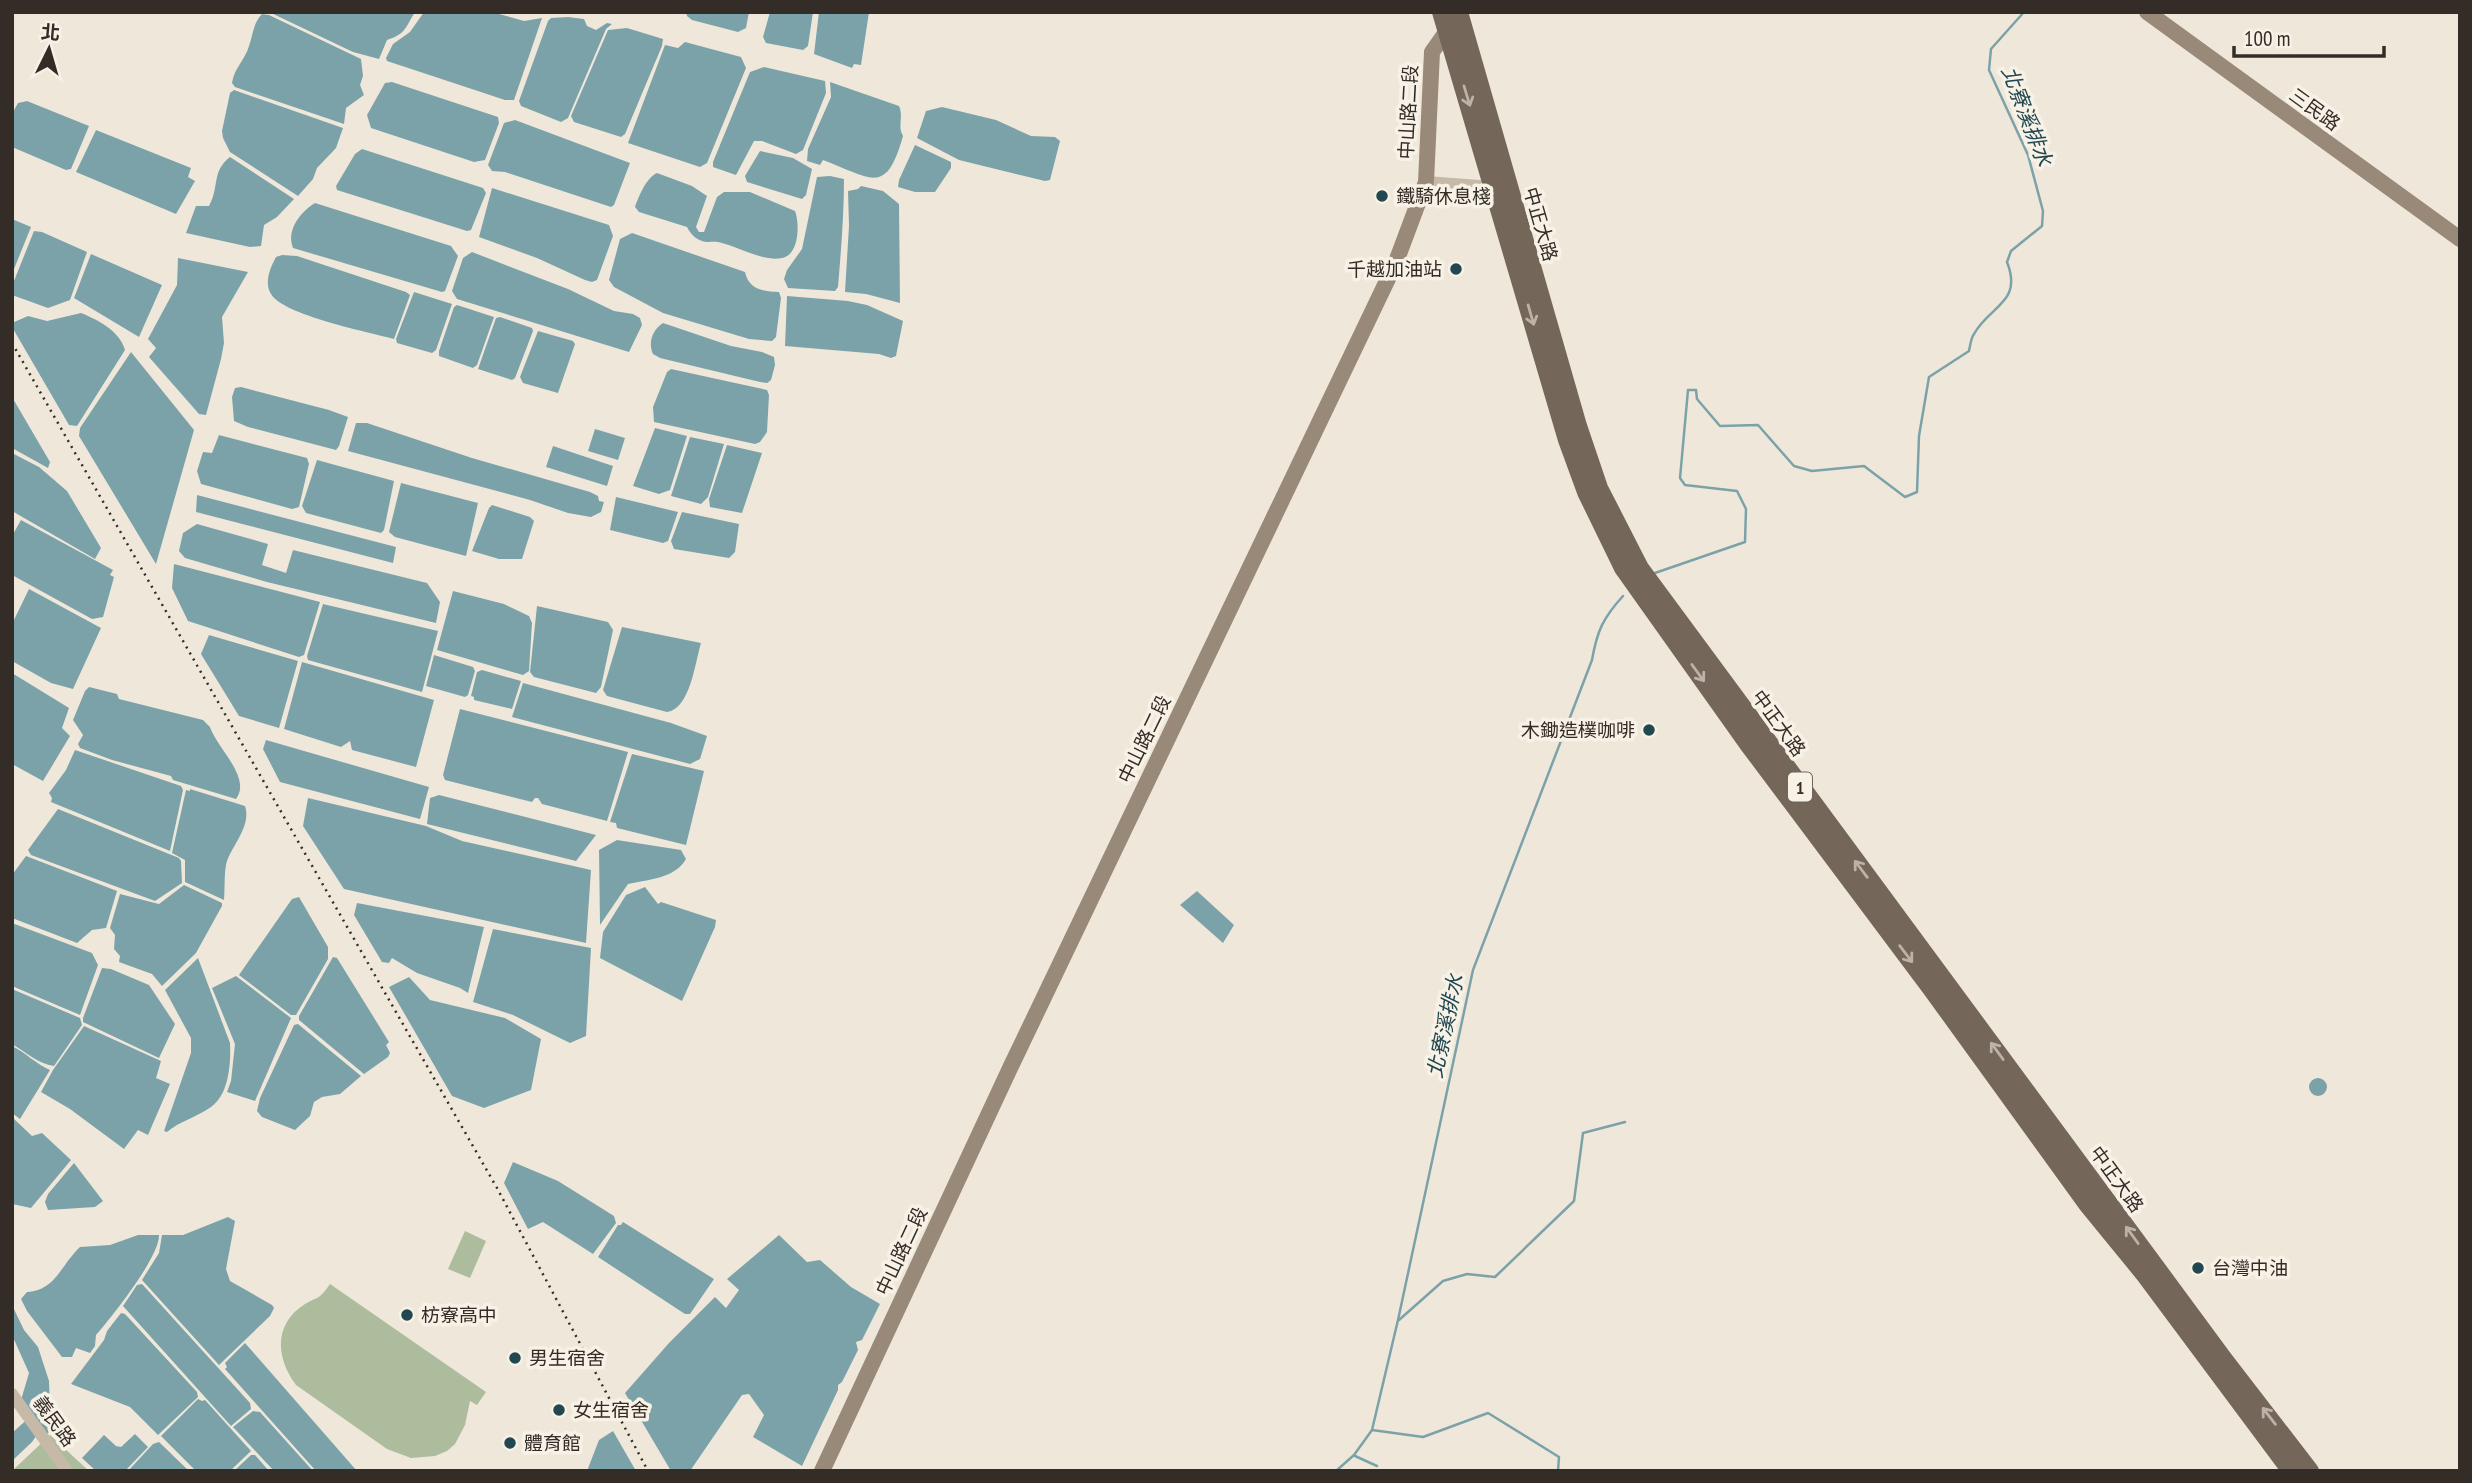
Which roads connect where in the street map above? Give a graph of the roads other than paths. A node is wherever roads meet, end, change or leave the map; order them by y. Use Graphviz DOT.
graph roads {
  1 [pos="1441,12"];
  2 [pos="2147,12"];
  3 [pos="1460,13"];
  4 [pos="1447,31"];
  5 [pos="1426,182"];
  6 [pos="1493,187"];
  7 [pos="2460,239"];
  8 [pos="2170,1298"];
  9 [pos="12,1394"];
  10 [pos="67,1471"];
  11 [pos="822,1471"];
  12 [pos="2291,1471"];
  13 [pos="2310,1471"];
  1 -- 4 [label="main road, 1"];
  2 -- 7 [label="street, 三民路"];
  3 -- 4 [label="street, 中山路二段"];
  8 -- 3 [label="main road, 中正大路 / 1, one-way"];
  4 -- 5 [label="street, 中山路二段"];
  4 -- 6 [label="main road, 中正大路 / 1, one-way"];
  5 -- 6 [label="street"];
  5 -- 11 [label="street, 中山路二段"];
  6 -- 8 [label="main road, 中正大路 / 1, one-way"];
  8 -- 12 [label="main road, 中正大路 / 1"];
  13 -- 8 [label="main road, 中正大路 / 1, one-way"];
  9 -- 10 [label="street, 義民路"];
}
